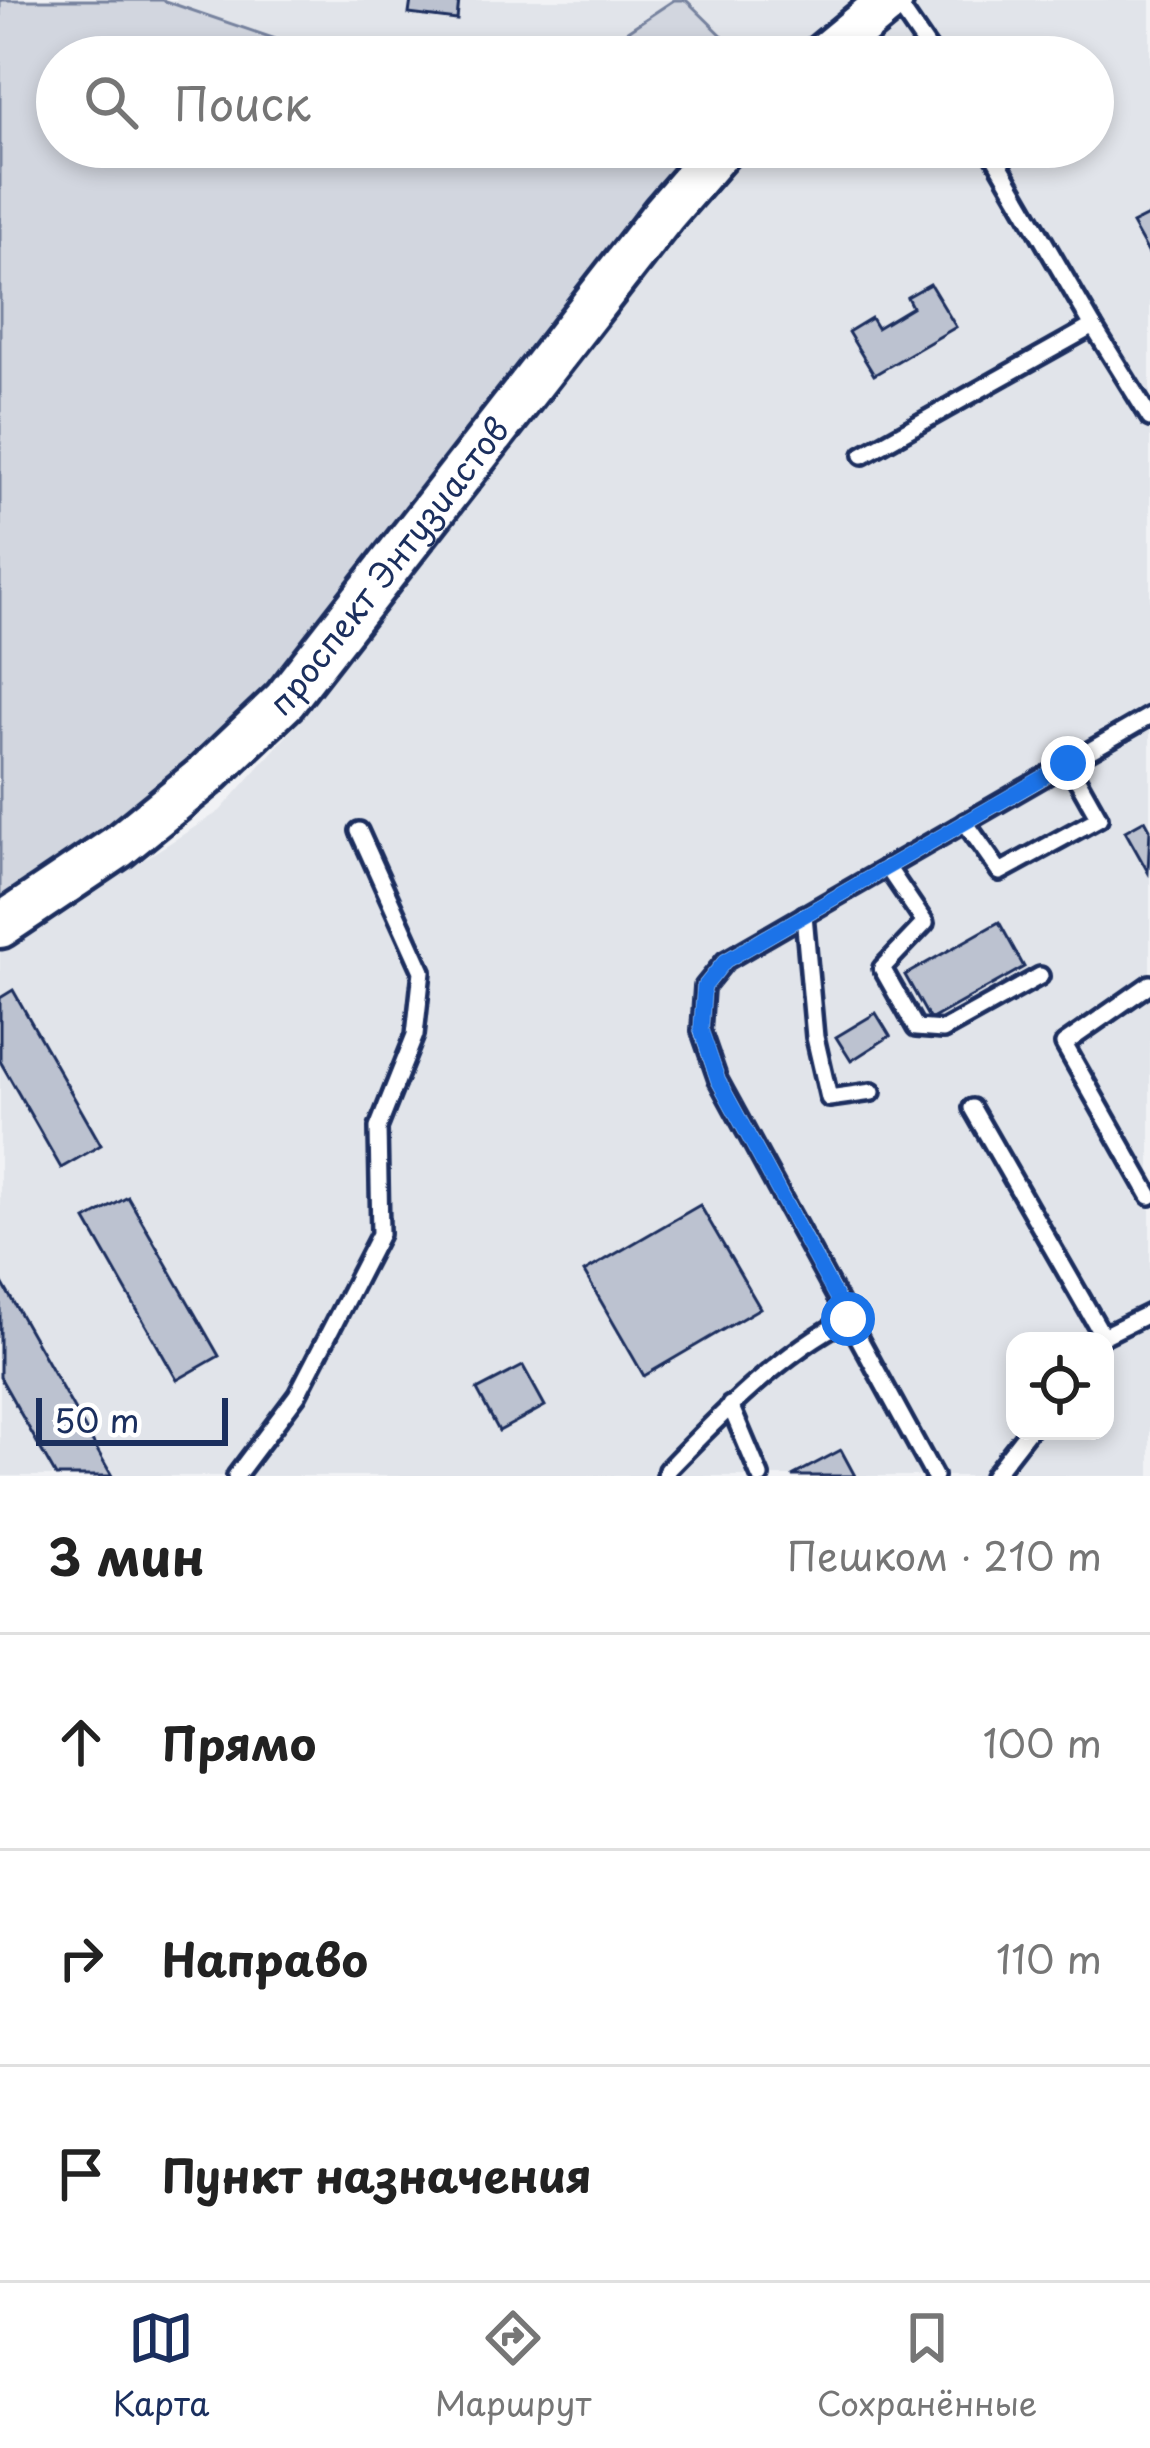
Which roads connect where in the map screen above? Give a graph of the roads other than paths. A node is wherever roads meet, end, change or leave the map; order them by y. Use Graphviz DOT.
graph roads {
  1 [pos="893,0"];
  2 [pos="848,36"];
  3 [pos="919,36"];
  4 [pos="704,168"];
  5 [pos="1001,168"];
  6 [pos="1094,326"];
  7 [pos="1150,418"];
  8 [pos="862,455"];
  9 [pos="1150,716"];
  10 [pos="1068,763"];
  11 [pos="965,822"];
  12 [pos="359,831"];
  13 [pos="887,867"];
  14 [pos="804,915"];
  15 [pos="0,926"];
  16 [pos="1040,976"];
  17 [pos="1150,984"];
  18 [pos="872,1092"];
  19 [pos="972,1108"];
  20 [pos="1150,1196"];
  21 [pos="1150,1313"];
  22 [pos="848,1319"];
  23 [pos="1097,1332"];
  24 [pos="1114,1332"];
  25 [pos="730,1405"];
  26 [pos="1021,1440"];
  27 [pos="236,1476"];
  28 [pos="666,1476"];
  29 [pos="760,1476"];
  30 [pos="934,1476"];
  31 [pos="993,1476"];
  1 -- 2 [label="street"];
  1 -- 3 [label="lane"];
  4 -- 15 [label="street, проспект Энтузиастов"];
  5 -- 6 [label="lane"];
  6 -- 7 [label="lane"];
  6 -- 8 [label="lane"];
  9 -- 10 [label="lane"];
  10 -- 11 [label="lane"];
  10 -- 11 [label="lane"];
  11 -- 13 [label="lane"];
  12 -- 27 [label="lane"];
  13 -- 14 [label="lane"];
  13 -- 16 [label="lane"];
  14 -- 18 [label="lane"];
  14 -- 22 [label="lane"];
  17 -- 20 [label="lane"];
  19 -- 23 [label="lane"];
  21 -- 24 [label="lane"];
  22 -- 25 [label="lane"];
  22 -- 30 [label="lane"];
  25 -- 28 [label="lane"];
  25 -- 29 [label="lane"];
  26 -- 31 [label="lane"];
}
